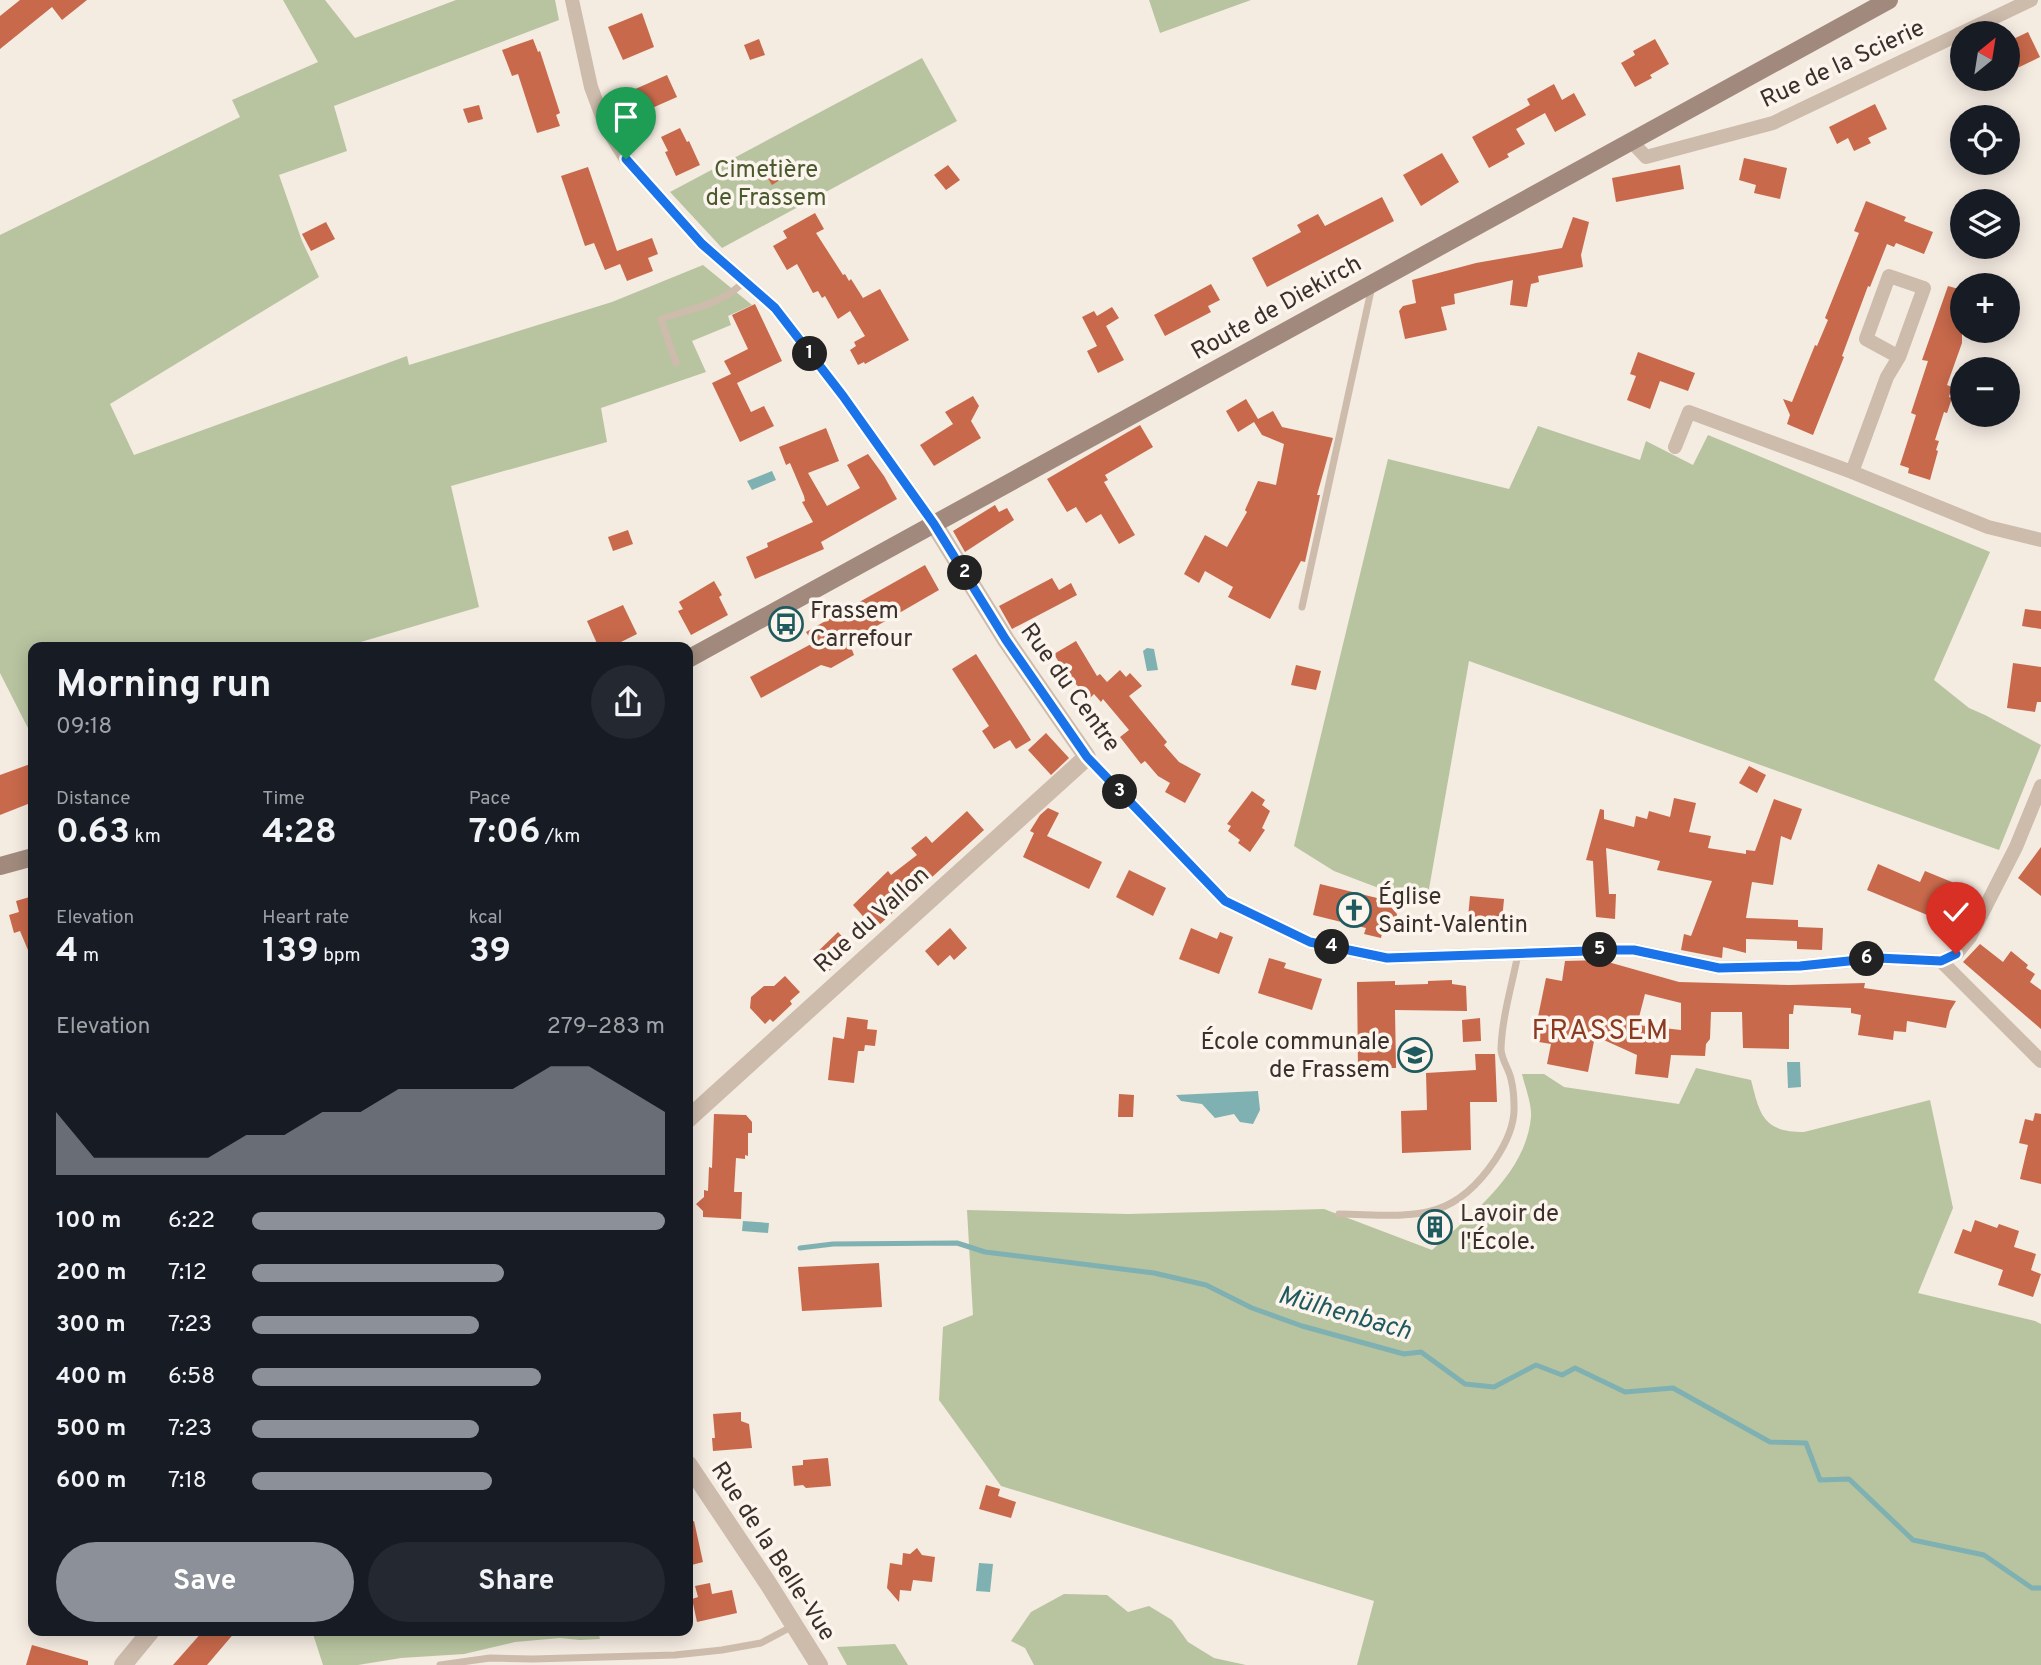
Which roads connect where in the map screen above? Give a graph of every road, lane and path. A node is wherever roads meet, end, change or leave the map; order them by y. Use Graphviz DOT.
graph roads {
  1 [pos="572,0"];
  2 [pos="1889,0"];
  3 [pos="2031,0"];
  4 [pos="1631,141"];
  5 [pos="744,281"];
  6 [pos="1373,282"];
  7 [pos="1899,357"];
  8 [pos="676,363"];
  9 [pos="1675,447"];
  10 [pos="1852,472"];
  11 [pos="934,524"];
  12 [pos="2041,540"];
  13 [pos="1302,607"];
  14 [pos="693,656"];
  15 [pos="1087,757"];
  16 [pos="2041,786"];
  17 [pos="28,858"];
  18 [pos="0,866"];
  19 [pos="1518,954"];
  20 [pos="1941,961"];
  21 [pos="2041,1060"];
  22 [pos="693,1114"];
  23 [pos="1339,1214"];
  24 [pos="693,1472"];
  25 [pos="794,1625"];
  26 [pos="147,1636"];
  27 [pos="123,1665"];
  28 [pos="440,1665"];
  29 [pos="818,1665"];
  1 -- 5 [label="street"];
  2 -- 4 [label="main road, Route de Diekirch"];
  3 -- 4 [label="street, Rue de la Scierie"];
  4 -- 6 [label="main road, Route de Diekirch"];
  5 -- 8 [label="lane"];
  5 -- 11 [label="street"];
  6 -- 11 [label="main road, Route de Diekirch"];
  6 -- 13 [label="lane"];
  7 -- 7 [label="street"];
  7 -- 10 [label="street"];
  9 -- 10 [label="street"];
  10 -- 12 [label="street"];
  11 -- 14 [label="main road, Route de Diekirch"];
  11 -- 15 [label="street, Rue du Centre"];
  15 -- 19 [label="street, Rue du Centre"];
  15 -- 22 [label="street, Rue du Vallon"];
  16 -- 20 [label="street"];
  17 -- 18 [label="main road"];
  19 -- 20 [label="street, Rue du Centre"];
  19 -- 23 [label="lane"];
  20 -- 21 [label="street"];
  24 -- 25 [label="street, Rue de la Belle-Vue"];
  25 -- 28 [label="lane"];
  25 -- 29 [label="street, Rue de la Belle-Vue"];
  26 -- 27 [label="street"];
}
